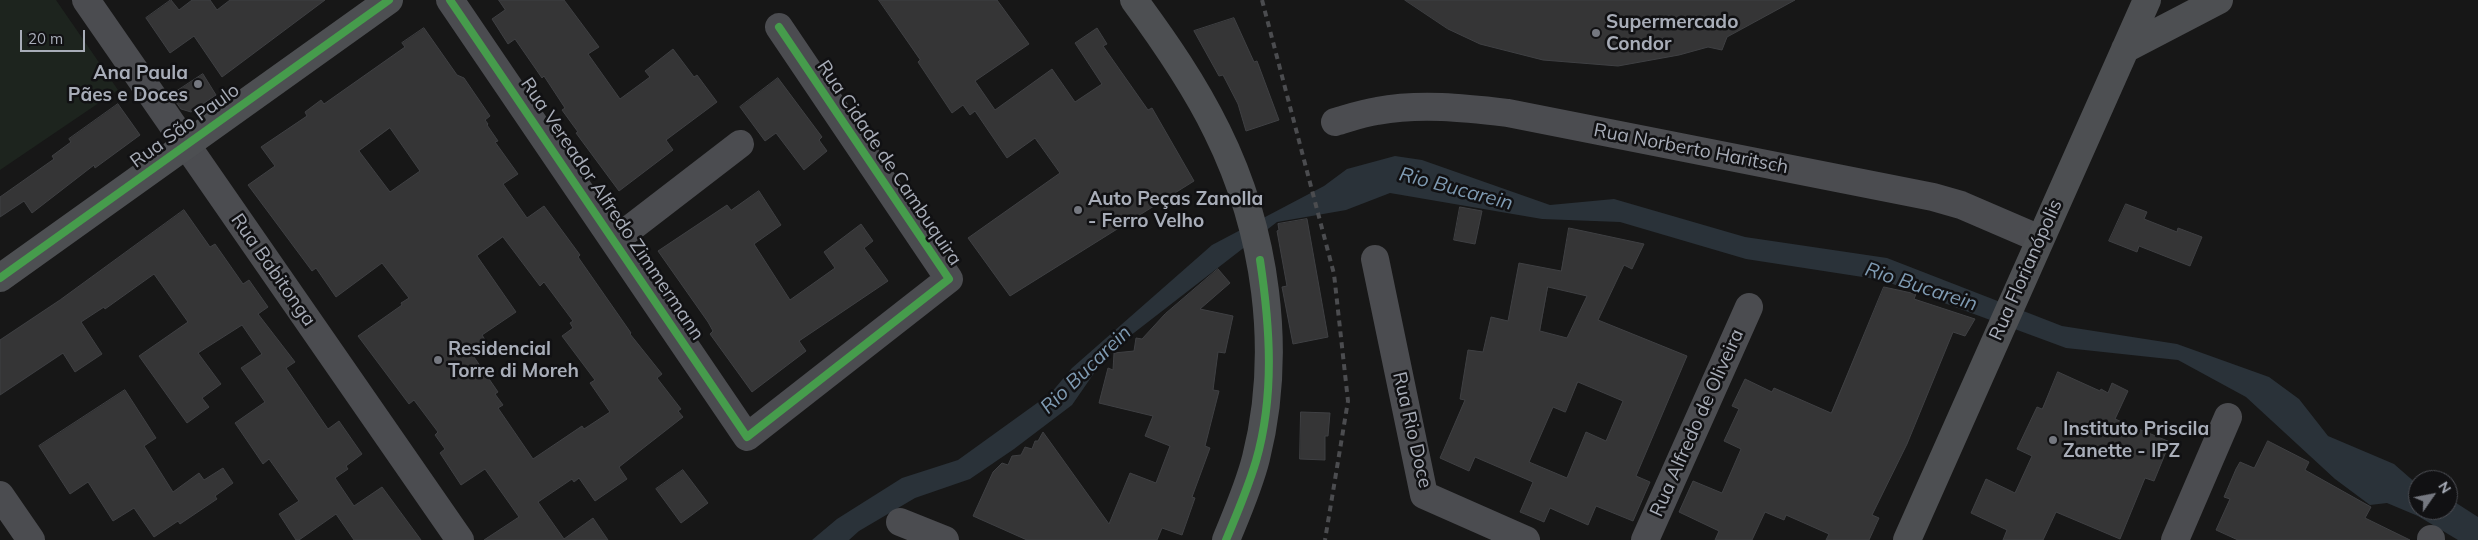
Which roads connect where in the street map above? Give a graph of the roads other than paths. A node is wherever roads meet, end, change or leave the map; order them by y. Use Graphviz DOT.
graph roads {
  1 [pos="86,0"];
  2 [pos="389,0"];
  3 [pos="450,0"];
  4 [pos="1134,0"];
  5 [pos="2147,0"];
  6 [pos="2219,0"];
  7 [pos="779,27"];
  8 [pos="2125,49"];
  9 [pos="1335,122"];
  10 [pos="740,144"];
  11 [pos="186,145"];
  12 [pos="2040,238"];
  13 [pos="614,240"];
  14 [pos="1375,259"];
  15 [pos="0,278"];
  16 [pos="1749,307"];
  17 [pos="2228,418"];
  18 [pos="747,437"];
  19 [pos="0,495"];
  20 [pos="900,522"];
  21 [pos="31,540"];
  22 [pos="460,540"];
  23 [pos="945,540"];
  24 [pos="1226,540"];
  25 [pos="1526,540"];
  26 [pos="1645,540"];
  27 [pos="1907,540"];
  28 [pos="2175,540"];
  1 -- 11 [label="street, Rua Babitonga"];
  2 -- 11 [label="main road, Rua São Paulo"];
  3 -- 13 [label="street, Rua Vereador Alfredo Zimmermann"];
  4 -- 24 [label="main road"];
  5 -- 8 [label="main road, Rua Florianópolis"];
  6 -- 8 [label="main road"];
  7 -- 18 [label="street, Rua Cidade de Cambuquira"];
  8 -- 12 [label="main road, Rua Florianópolis"];
  9 -- 12 [label="street, Rua Norberto Haritsch"];
  10 -- 13 [label="street"];
  11 -- 15 [label="main road, Rua São Paulo"];
  11 -- 22 [label="street, Rua Babitonga"];
  12 -- 27 [label="main road, Rua Florianópolis"];
  13 -- 18 [label="street, Rua Vereador Alfredo Zimmermann"];
  14 -- 25 [label="street, Rua Rio Doce"];
  16 -- 26 [label="street, Rua Alfredo de Oliveira"];
  17 -- 28 [label="street"];
  19 -- 21 [label="street"];
  20 -- 23 [label="street"];
}
